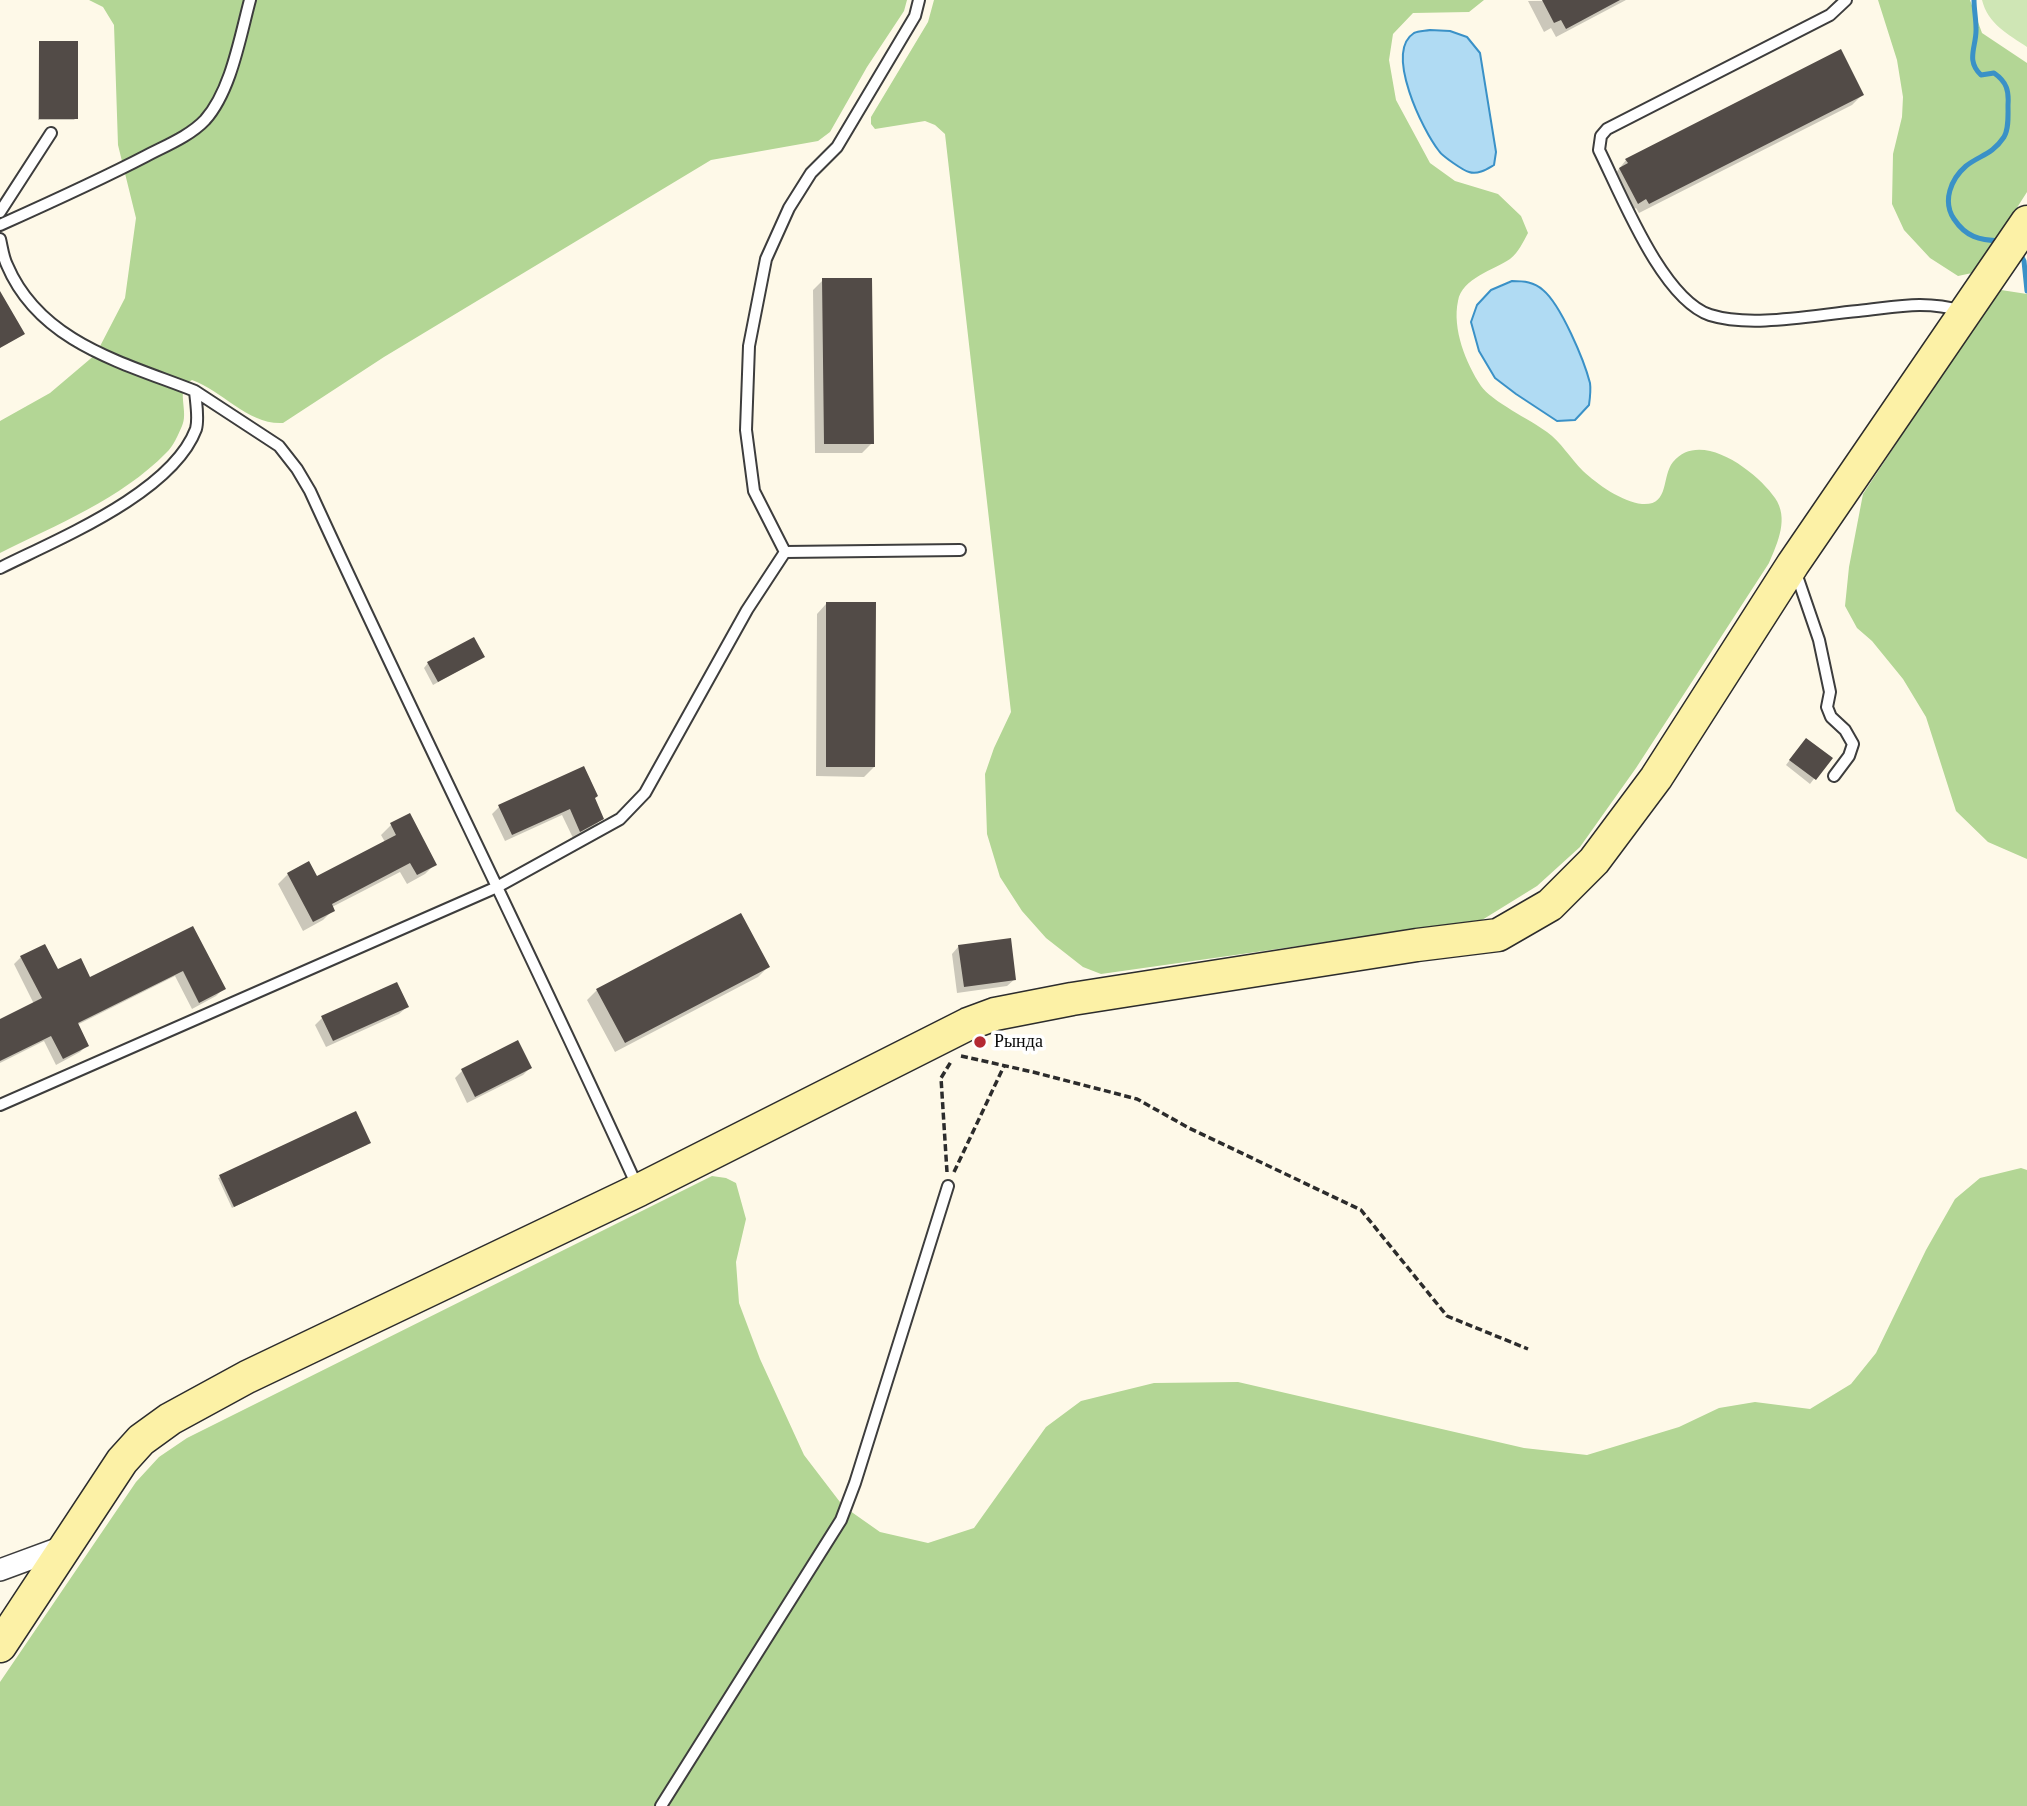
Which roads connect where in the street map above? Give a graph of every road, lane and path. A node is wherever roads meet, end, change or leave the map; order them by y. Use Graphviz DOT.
graph roads {
  1 [pos="250,0"];
  2 [pos="919,0"];
  3 [pos="1846,0"];
  4 [pos="51,133"];
  5 [pos="0,212"];
  6 [pos="0,225"];
  7 [pos="2024,226"];
  8 [pos="0,239"];
  9 [pos="1966,312"];
  10 [pos="195,391"];
  11 [pos="960,550"];
  12 [pos="786,552"];
  13 [pos="1793,564"];
  14 [pos="0,568"];
  15 [pos="1834,776"];
  16 [pos="497,887"];
  17 [pos="1004,1066"];
  18 [pos="0,1105"];
  19 [pos="947,1186"];
  20 [pos="639,1190"];
  21 [pos="1528,1349"];
  22 [pos="65,1546"];
  23 [pos="0,1570"];
  24 [pos="0,1646"];
  25 [pos="661,1806"];
  1 -- 6 [label="lane"];
  2 -- 12 [label="lane"];
  3 -- 9 [label="lane"];
  4 -- 5 [label="lane"];
  7 -- 9 [label="main road"];
  8 -- 10 [label="lane"];
  9 -- 13 [label="main road"];
  10 -- 14 [label="lane"];
  10 -- 16 [label="lane"];
  11 -- 12 [label="lane"];
  12 -- 16 [label="lane"];
  13 -- 15 [label="lane"];
  13 -- 20 [label="main road"];
  16 -- 18 [label="lane"];
  16 -- 20 [label="lane"];
  17 -- 19 [label="path"];
  17 -- 19 [label="path"];
  17 -- 21 [label="path"];
  19 -- 25 [label="lane"];
  20 -- 22 [label="main road"];
  22 -- 23 [label="street"];
  22 -- 24 [label="main road"];
}
